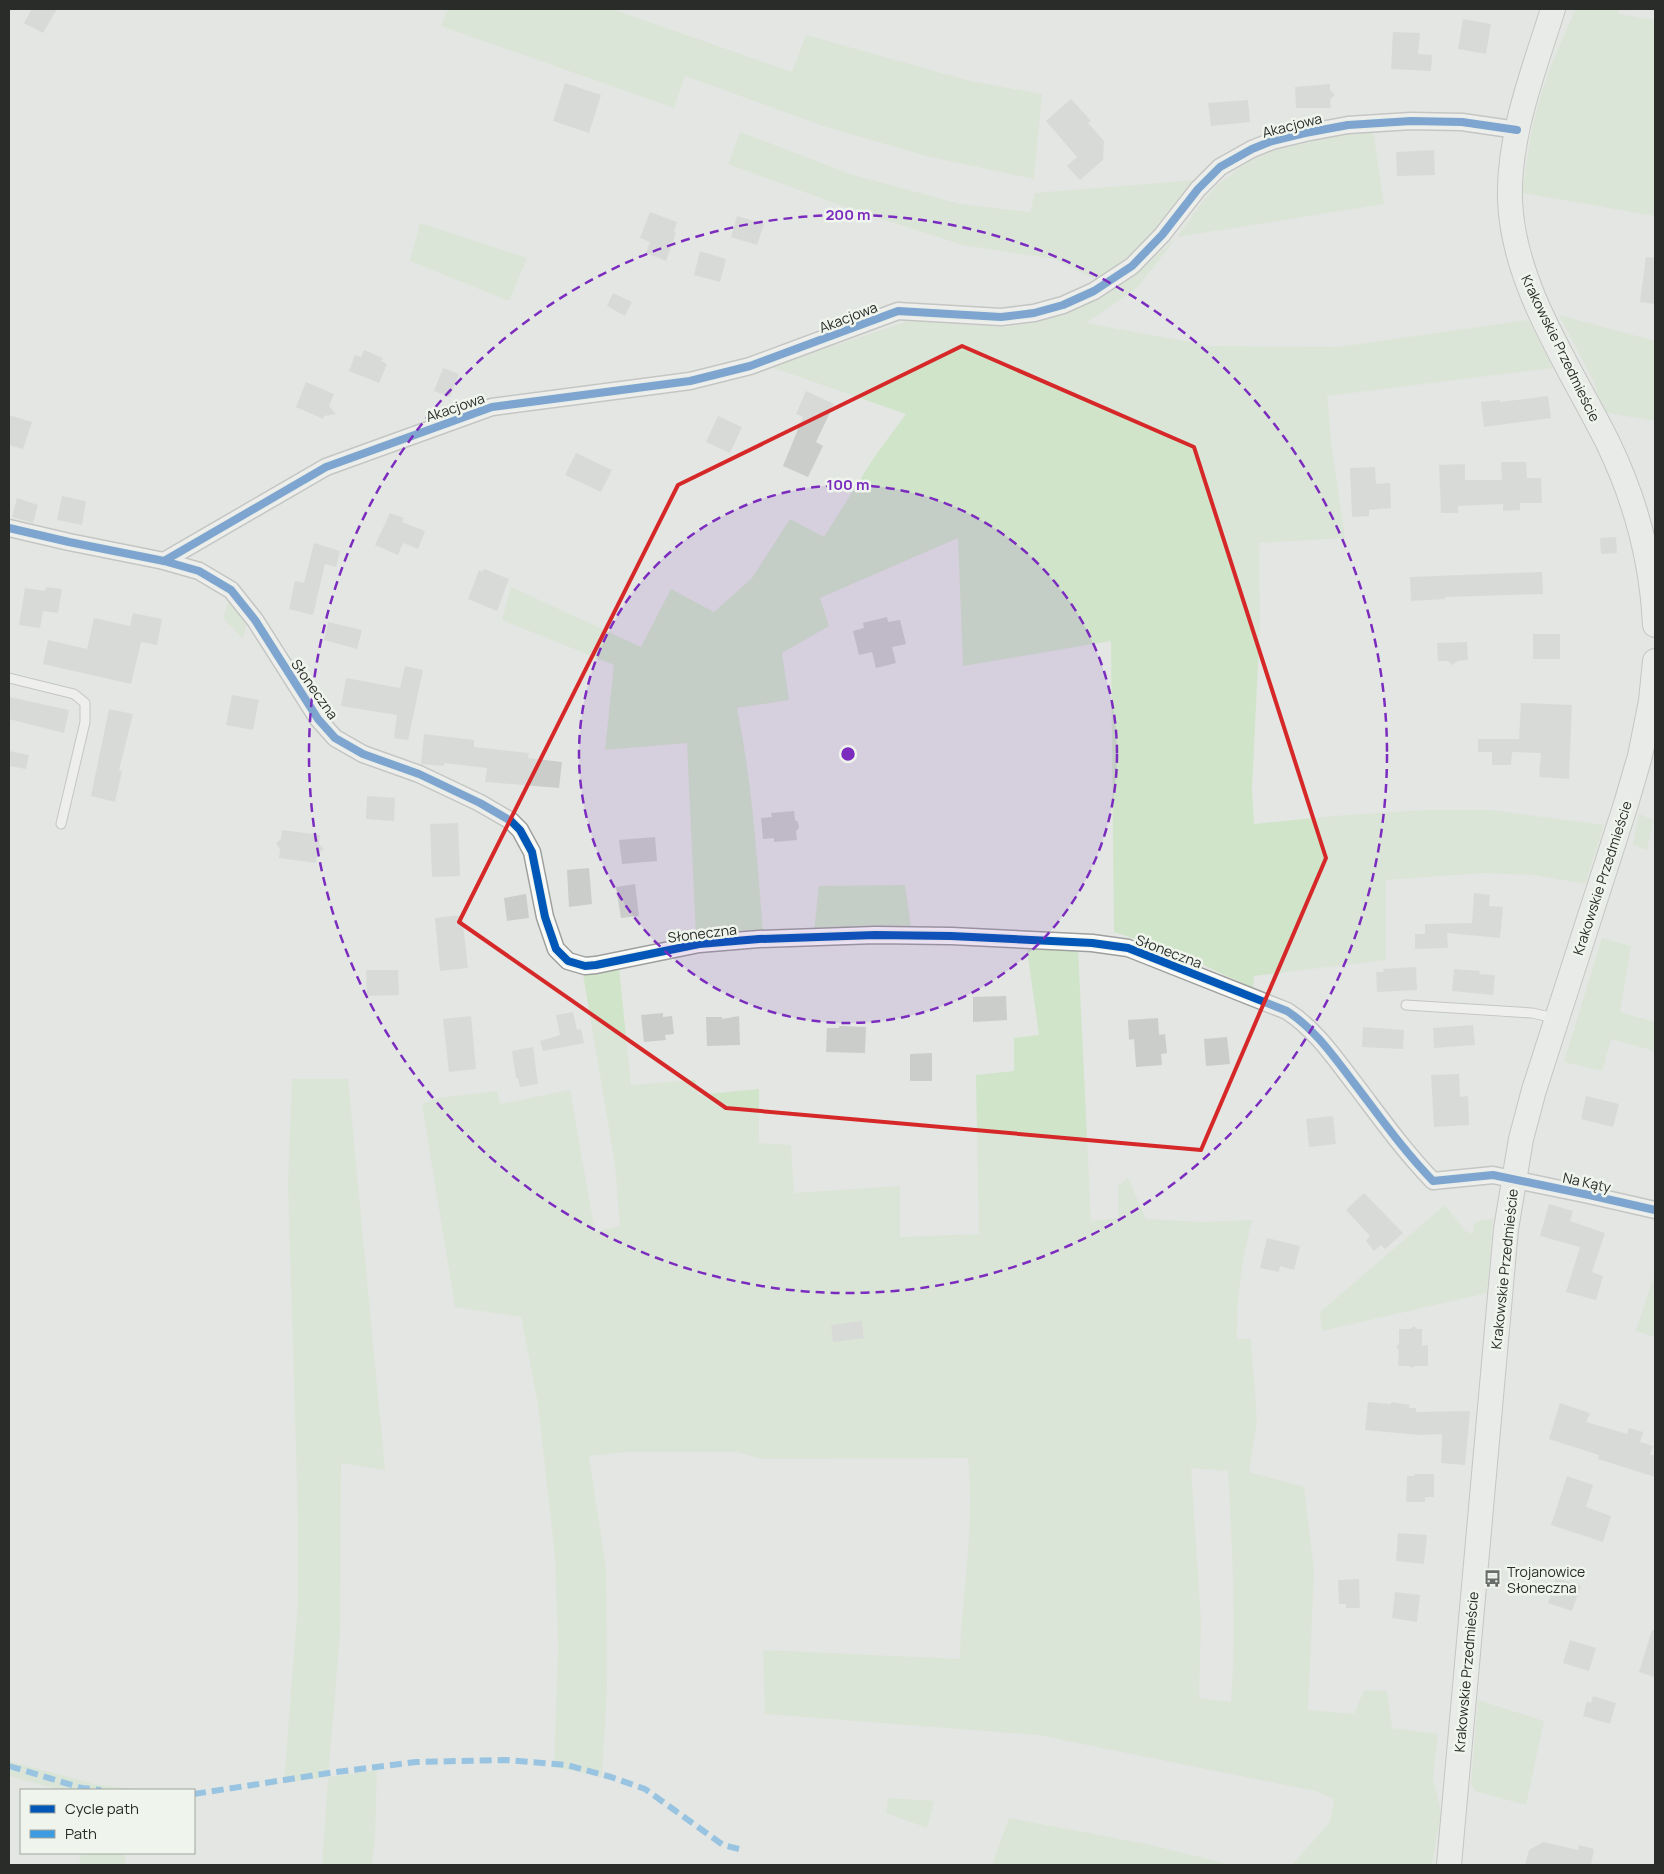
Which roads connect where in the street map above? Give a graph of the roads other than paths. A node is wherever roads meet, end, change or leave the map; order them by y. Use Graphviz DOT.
graph roads {
  1 [pos="1553,9"];
  2 [pos="1517,130"];
  3 [pos="9,528"];
  4 [pos="164,561"];
  5 [pos="1655,625"];
  6 [pos="1655,661"];
  7 [pos="9,678"];
  8 [pos="62,824"];
  9 [pos="1406,1005"];
  10 [pos="1556,1019"];
  11 [pos="1513,1179"];
  12 [pos="1655,1210"];
  13 [pos="1448,1865"];
  1 -- 2 [label="main road, Krakowskie Przedmieście"];
  2 -- 4 [label="street, Akacjowa"];
  2 -- 5 [label="main road, Krakowskie Przedmieście"];
  3 -- 4 [label="street, Słoneczna"];
  4 -- 11 [label="street, Słoneczna"];
  6 -- 10 [label="main road, Krakowskie Przedmieście"];
  7 -- 8 [label="lane"];
  9 -- 10 [label="lane"];
  10 -- 11 [label="main road, Krakowskie Przedmieście"];
  11 -- 12 [label="street, Na Kąty"];
  11 -- 13 [label="main road, Krakowskie Przedmieście"];
}
